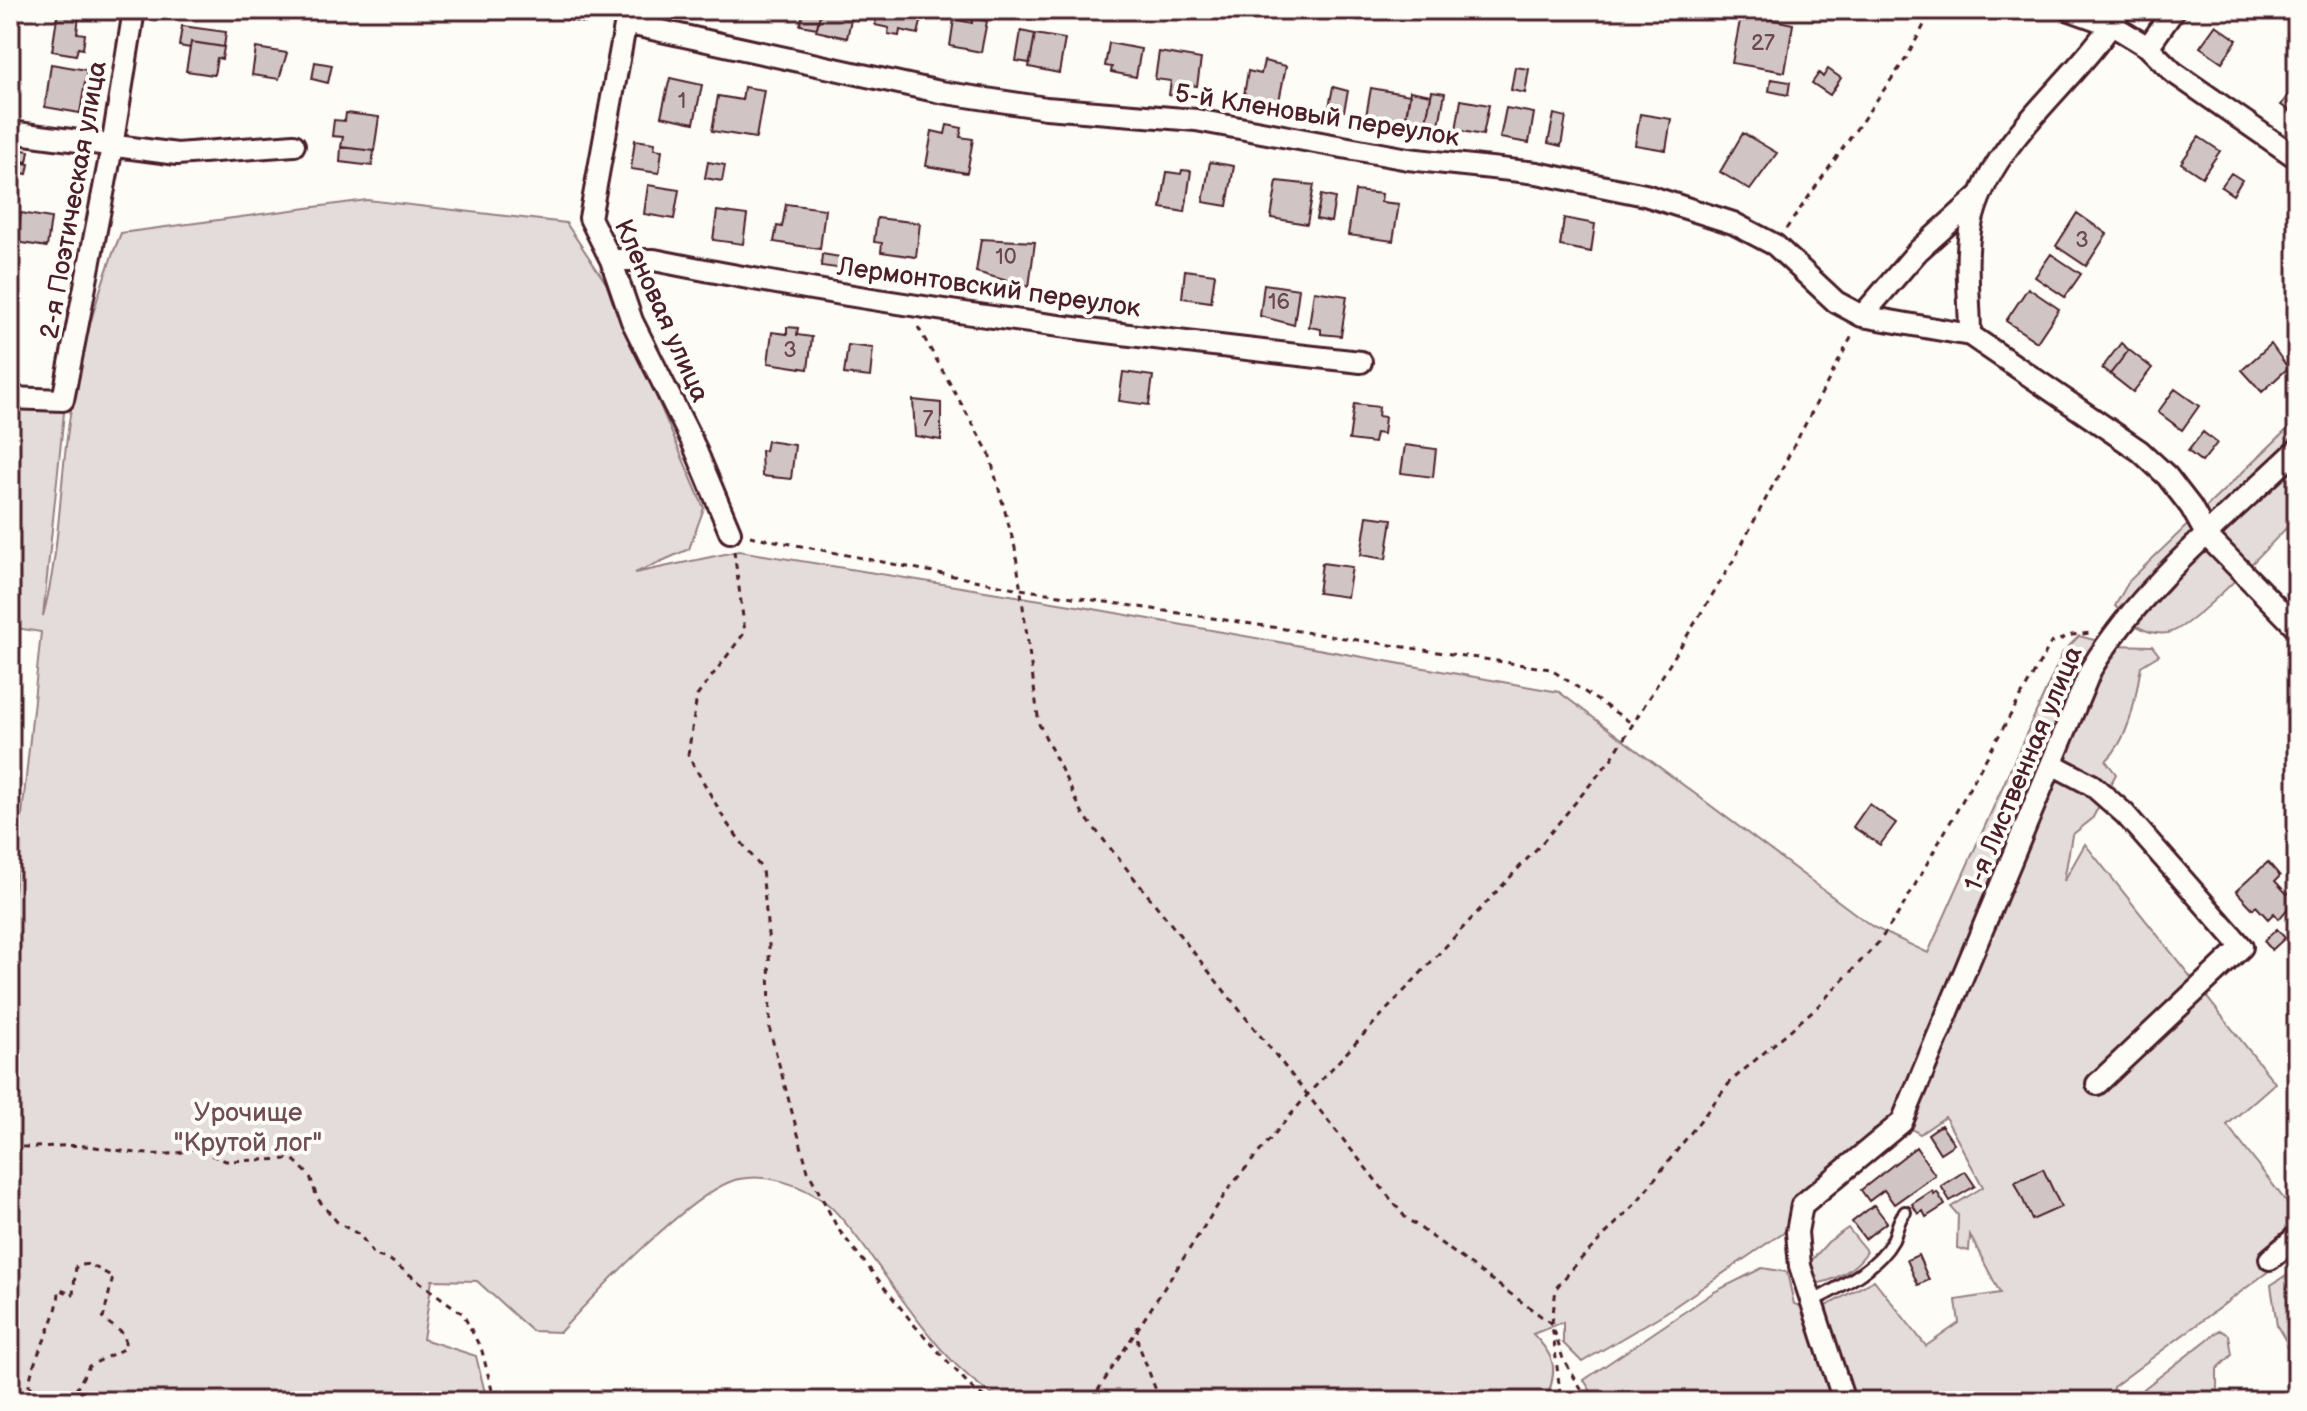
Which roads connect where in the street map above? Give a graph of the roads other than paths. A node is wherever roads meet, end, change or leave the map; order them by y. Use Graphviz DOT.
graph roads {
  1 [pos="134,10"];
  2 [pos="2070,10"];
  3 [pos="2085,10"];
  4 [pos="2174,10"];
  5 [pos="2117,15"];
  6 [pos="627,17"];
  7 [pos="2148,47"];
  8 [pos="10,132"];
  9 [pos="294,145"];
  10 [pos="112,147"];
  11 [pos="2297,158"];
  12 [pos="1981,195"];
  13 [pos="611,260"];
  14 [pos="1862,316"];
  15 [pos="1970,335"];
  16 [pos="1361,362"];
  17 [pos="10,398"];
  18 [pos="2297,450"];
  19 [pos="730,532"];
  20 [pos="2207,536"];
  21 [pos="2297,628"];
  22 [pos="2052,764"];
  23 [pos="2097,1084"];
  24 [pos="1905,1212"];
  25 [pos="2297,1236"];
  26 [pos="2270,1259"];
  27 [pos="1813,1301"];
  28 [pos="1844,1401"];
  1 -- 10 [label="street, 2-я Поэтическая улица"];
  2 -- 5 [label="street"];
  3 -- 5 [label="street"];
  4 -- 7 [label="street"];
  5 -- 7 [label="street"];
  5 -- 12 [label="street"];
  6 -- 13 [label="street, Кленовая улица"];
  6 -- 14 [label="street, 5-й Кленовый переулок"];
  7 -- 11 [label="street"];
  8 -- 10 [label="street"];
  9 -- 10 [label="street"];
  10 -- 17 [label="street, 2-я Поэтическая улица"];
  12 -- 14 [label="street"];
  12 -- 15 [label="street"];
  13 -- 16 [label="street, Лермонтовский переулок"];
  13 -- 19 [label="street, Кленовая улица"];
  14 -- 15 [label="street, 5-й Кленовый переулок"];
  15 -- 20 [label="street"];
  18 -- 20 [label="street, 1-я Лиственная улица"];
  20 -- 21 [label="street"];
  20 -- 22 [label="street, 1-я Лиственная улица"];
  22 -- 23 [label="street"];
  22 -- 27 [label="street, 1-я Лиственная улица"];
  24 -- 27 [label="lane"];
  25 -- 26 [label="street"];
  27 -- 28 [label="street"];
}
